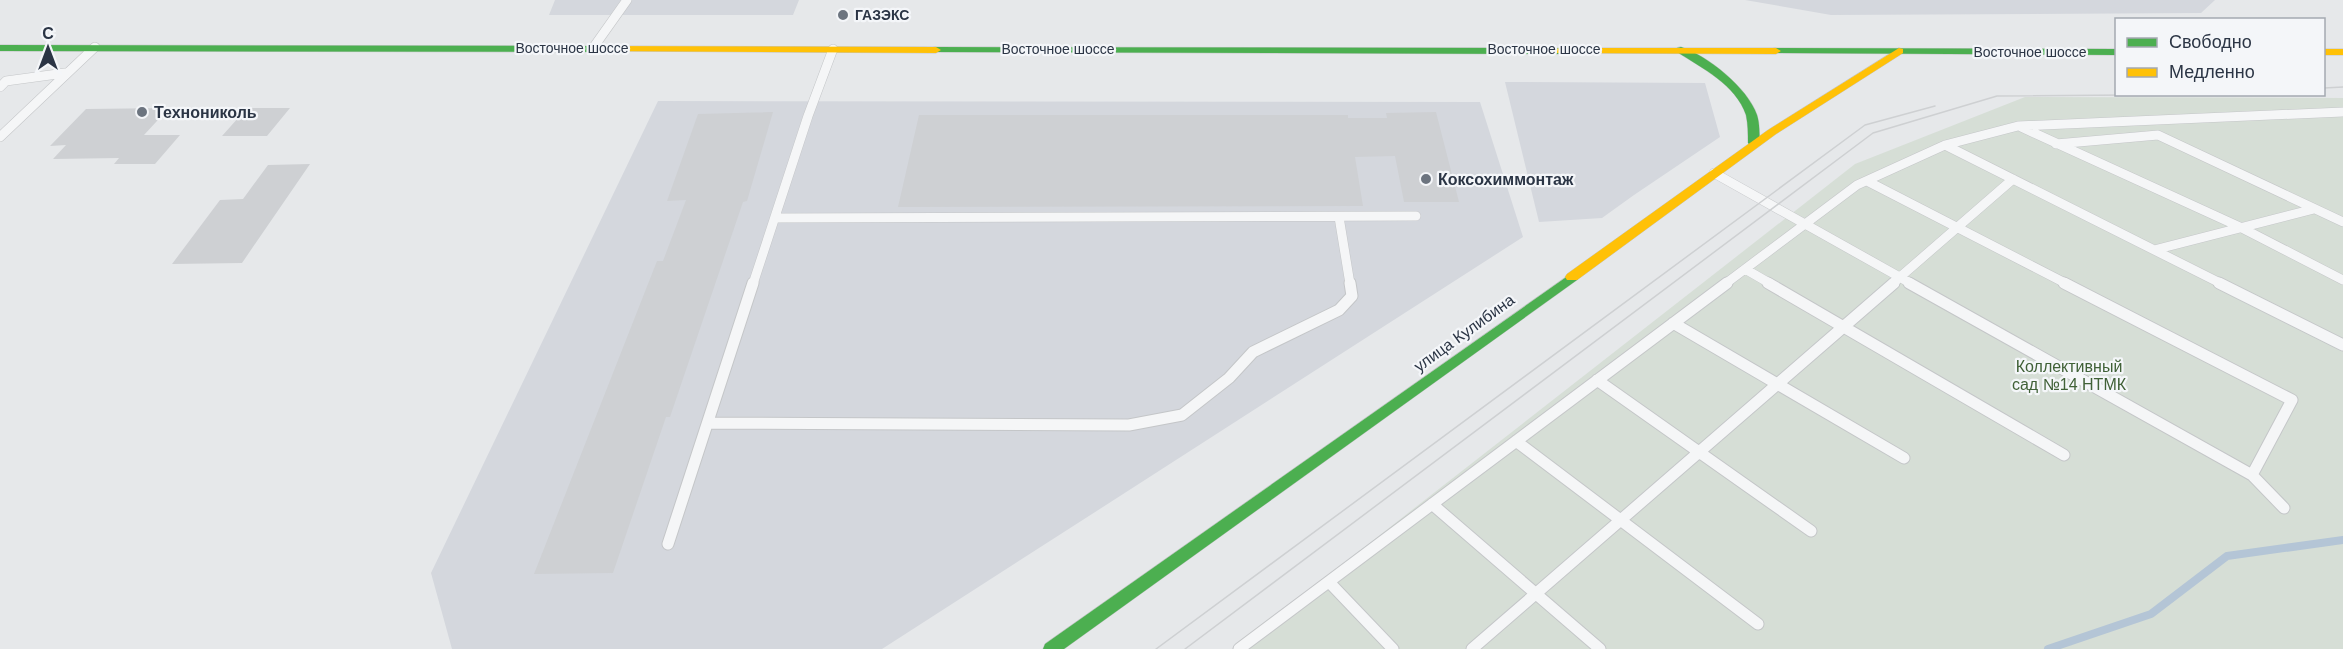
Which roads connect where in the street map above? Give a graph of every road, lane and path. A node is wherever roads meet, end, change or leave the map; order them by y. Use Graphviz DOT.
graph roads {
  1 [pos="627,0"];
  2 [pos="95,47"];
  3 [pos="0,48"];
  4 [pos="593,48"];
  5 [pos="833,49"];
  6 [pos="1681,50"];
  7 [pos="1899,51"];
  8 [pos="2115,52"];
  9 [pos="2325,52"];
  10 [pos="2343,52"];
  11 [pos="65,73"];
  12 [pos="0,87"];
  13 [pos="2343,112"];
  14 [pos="2018,126"];
  15 [pos="0,137"];
  16 [pos="1754,143"];
  17 [pos="2055,144"];
  18 [pos="1945,145"];
  19 [pos="1714,172"];
  20 [pos="2013,179"];
  21 [pos="1867,180"];
  22 [pos="2314,209"];
  23 [pos="1416,216"];
  24 [pos="1339,217"];
  25 [pos="775,218"];
  26 [pos="2343,222"];
  27 [pos="1806,224"];
  28 [pos="1958,227"];
  29 [pos="2240,227"];
  30 [pos="2154,250"];
  31 [pos="1745,269"];
  32 [pos="1900,278"];
  33 [pos="2343,280"];
  34 [pos="1673,323"];
  35 [pos="1844,327"];
  36 [pos="2343,345"];
  37 [pos="1598,380"];
  38 [pos="1777,384"];
  39 [pos="708,423"];
  40 [pos="1516,441"];
  41 [pos="1699,452"];
  42 [pos="2064,455"];
  43 [pos="1904,459"];
  44 [pos="2252,475"];
  45 [pos="1432,504"];
  46 [pos="2284,508"];
  47 [pos="1621,520"];
  48 [pos="1811,531"];
  49 [pos="668,544"];
  50 [pos="1329,582"];
  51 [pos="1536,594"];
  52 [pos="1758,624"];
  53 [pos="1051,649"];
  54 [pos="1239,649"];
  55 [pos="1393,649"];
  56 [pos="1473,649"];
  57 [pos="1600,649"];
  1 -- 4 [label="lane"];
  2 -- 3 [label="main road, Восточное шоссе"];
  2 -- 4 [label="main road, Восточное шоссе"];
  2 -- 11 [label="lane"];
  4 -- 5 [label="main road, Восточное шоссе"];
  5 -- 6 [label="main road, Восточное шоссе"];
  5 -- 25 [label="lane"];
  6 -- 7 [label="main road, Восточное шоссе"];
  6 -- 16 [label="main road"];
  7 -- 8 [label="main road, Восточное шоссе"];
  7 -- 16 [label="main road, улица Кулибина"];
  9 -- 10 [label="main road"];
  11 -- 12 [label="lane"];
  11 -- 15 [label="lane"];
  13 -- 14 [label="lane"];
  14 -- 17 [label="lane"];
  14 -- 18 [label="lane"];
  16 -- 19 [label="main road, улица Кулибина"];
  17 -- 22 [label="lane"];
  17 -- 29 [label="lane"];
  18 -- 20 [label="lane"];
  18 -- 21 [label="lane"];
  19 -- 27 [label="lane"];
  19 -- 53 [label="main road, улица Кулибина"];
  20 -- 28 [label="lane"];
  20 -- 30 [label="lane"];
  21 -- 27 [label="lane"];
  21 -- 28 [label="lane"];
  22 -- 26 [label="lane"];
  22 -- 29 [label="lane"];
  23 -- 24 [label="lane"];
  24 -- 25 [label="lane"];
  24 -- 39 [label="lane"];
  25 -- 39 [label="lane"];
  27 -- 31 [label="lane"];
  27 -- 32 [label="lane"];
  28 -- 32 [label="lane"];
  28 -- 44 [label="lane"];
  29 -- 30 [label="lane"];
  29 -- 33 [label="lane"];
  30 -- 36 [label="lane"];
  31 -- 34 [label="lane"];
  31 -- 35 [label="lane"];
  32 -- 35 [label="lane"];
  32 -- 44 [label="lane"];
  34 -- 37 [label="lane"];
  34 -- 38 [label="lane"];
  35 -- 38 [label="lane"];
  35 -- 42 [label="lane"];
  37 -- 40 [label="lane"];
  37 -- 41 [label="lane"];
  38 -- 41 [label="lane"];
  38 -- 43 [label="lane"];
  39 -- 49 [label="lane"];
  40 -- 45 [label="lane"];
  40 -- 47 [label="lane"];
  41 -- 47 [label="lane"];
  41 -- 48 [label="lane"];
  44 -- 46 [label="lane"];
  45 -- 50 [label="lane"];
  45 -- 51 [label="lane"];
  47 -- 51 [label="lane"];
  47 -- 52 [label="lane"];
  50 -- 54 [label="lane"];
  50 -- 55 [label="lane"];
  51 -- 56 [label="lane"];
  51 -- 57 [label="lane"];
}
